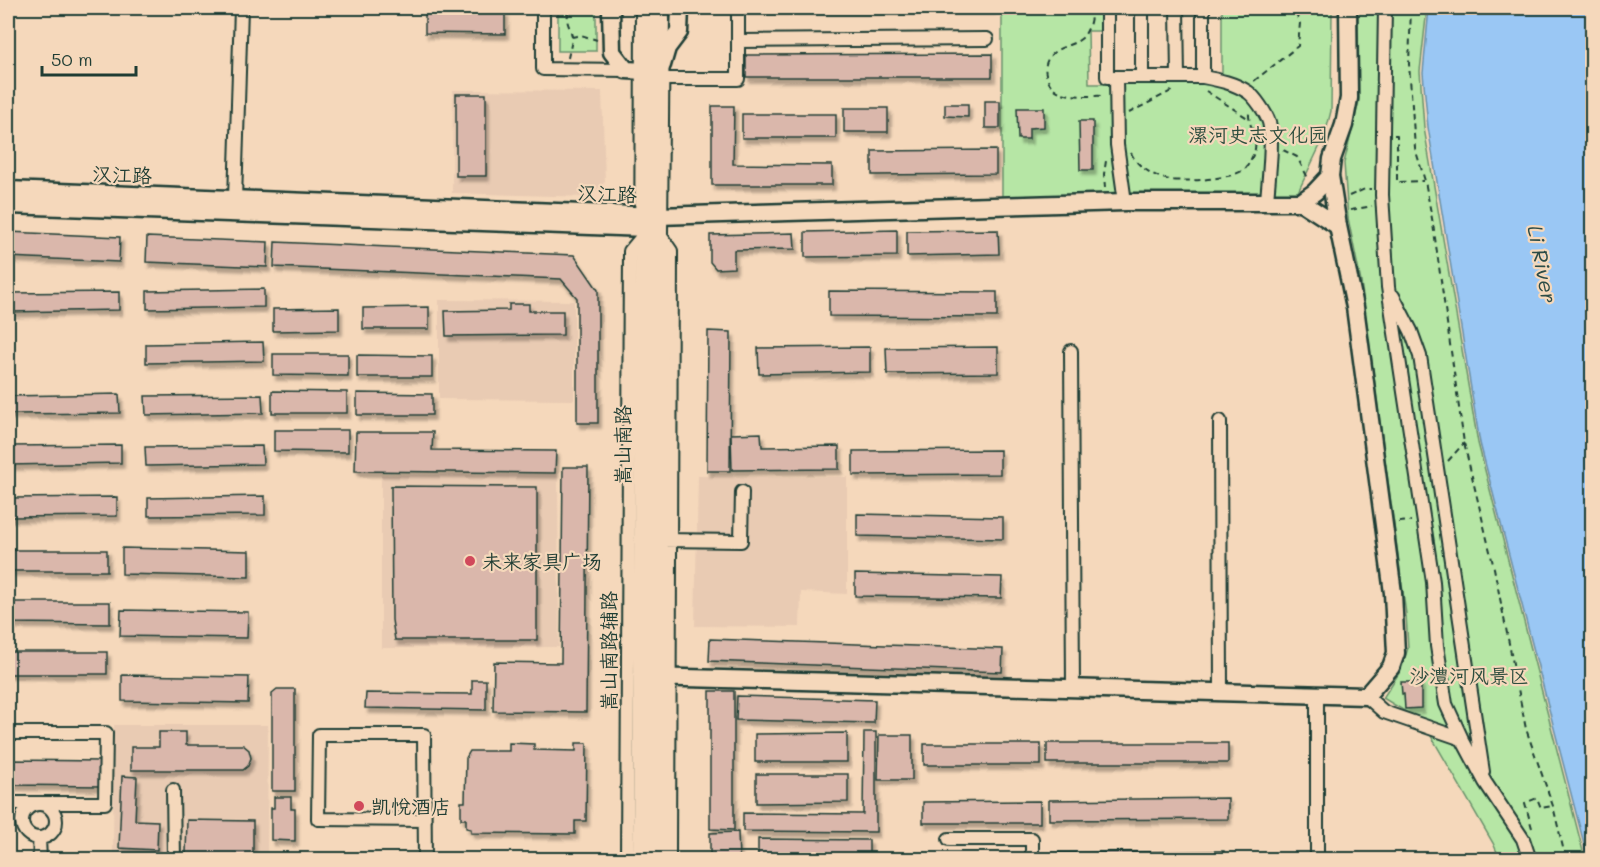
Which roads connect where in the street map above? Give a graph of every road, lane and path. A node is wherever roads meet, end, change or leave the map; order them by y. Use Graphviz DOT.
graph roads {
  1 [pos="242,8"];
  2 [pos="543,8"];
  3 [pos="571,8"];
  4 [pos="611,8"];
  5 [pos="645,8"];
  6 [pos="660,8"];
  7 [pos="680,8"];
  8 [pos="738,8"];
  9 [pos="1092,8"];
  10 [pos="1107,8"];
  11 [pos="1142,8"];
  12 [pos="1177,8"];
  13 [pos="1203,8"];
  14 [pos="1293,8"];
  15 [pos="1348,8"];
  16 [pos="1385,8"];
  17 [pos="1411,8"];
  18 [pos="653,32"];
  19 [pos="572,37"];
  20 [pos="987,39"];
  21 [pos="738,41"];
  22 [pos="612,44"];
  23 [pos="566,69"];
  24 [pos="626,70"];
  25 [pos="655,74"];
  26 [pos="1116,77"];
  27 [pos="1142,77"];
  28 [pos="1181,82"];
  29 [pos="1202,82"];
  30 [pos="1250,93"];
  31 [pos="1115,100"];
  32 [pos="1249,119"];
  33 [pos="1383,134"];
  34 [pos="1256,138"];
  35 [pos="1270,144"];
  36 [pos="1130,149"];
  37 [pos="1330,176"];
  38 [pos="1425,181"];
  39 [pos="8,190"];
  40 [pos="1315,192"];
  41 [pos="235,199"];
  42 [pos="1382,199"];
  43 [pos="1125,202"];
  44 [pos="1267,202"];
  45 [pos="1301,202"];
  46 [pos="8,205"];
  47 [pos="1336,213"];
  48 [pos="651,224"];
  49 [pos="1388,287"];
  50 [pos="1071,351"];
  51 [pos="1220,421"];
  52 [pos="1464,443"];
  53 [pos="1437,475"];
  54 [pos="742,492"];
  55 [pos="1424,519"];
  56 [pos="1384,524"];
  57 [pos="658,540"];
  58 [pos="658,677"];
  59 [pos="1073,688"];
  60 [pos="1221,691"];
  61 [pos="1317,694"];
  62 [pos="1366,696"];
  63 [pos="644,717"];
  64 [pos="8,733"];
  65 [pos="627,733"];
  66 [pos="1462,739"];
  67 [pos="1485,782"];
  68 [pos="173,790"];
  69 [pos="8,803"];
  70 [pos="37,803"];
  71 [pos="1553,806"];
  72 [pos="425,820"];
  73 [pos="642,830"];
  74 [pos="39,838"];
  75 [pos="949,838"];
  76 [pos="1523,838"];
  77 [pos="40,860"];
  78 [pos="174,860"];
  79 [pos="425,860"];
  80 [pos="627,860"];
  81 [pos="642,860"];
  82 [pos="657,860"];
  83 [pos="669,860"];
  84 [pos="1032,860"];
  85 [pos="1317,860"];
  86 [pos="1530,860"];
  87 [pos="1566,860"];
  1 -- 41 [label="street"];
  2 -- 23 [label="street"];
  3 -- 19 [label="path"];
  4 -- 22 [label="street"];
  5 -- 18 [label="main road"];
  6 -- 18 [label="main road"];
  7 -- 25 [label="street"];
  8 -- 21 [label="street"];
  9 -- 31 [label="path"];
  10 -- 26 [label="street"];
  11 -- 27 [label="street"];
  12 -- 28 [label="street"];
  13 -- 29 [label="street"];
  14 -- 30 [label="path"];
  15 -- 37 [label="street"];
  16 -- 33 [label="street"];
  17 -- 38 [label="path"];
  18 -- 25 [label="main road, 嵩山南路"];
  19 -- 22 [label="path"];
  19 -- 23 [label="path"];
  20 -- 21 [label="street"];
  21 -- 25 [label="street"];
  22 -- 24 [label="street"];
  23 -- 24 [label="street"];
  24 -- 25 [label="street"];
  25 -- 48 [label="main road, 嵩山南路"];
  26 -- 27 [label="street"];
  26 -- 31 [label="street"];
  27 -- 28 [label="street"];
  28 -- 29 [label="street"];
  28 -- 31 [label="path"];
  29 -- 30 [label="street"];
  29 -- 32 [label="path"];
  30 -- 32 [label="path"];
  30 -- 35 [label="street"];
  31 -- 43 [label="street"];
  32 -- 34 [label="path"];
  33 -- 38 [label="path"];
  33 -- 42 [label="street"];
  34 -- 35 [label="path"];
  34 -- 36 [label="path"];
  35 -- 40 [label="path"];
  35 -- 44 [label="street"];
  37 -- 40 [label="street"];
  37 -- 47 [label="street"];
  38 -- 52 [label="path"];
  39 -- 41 [label="street, 汉江路"];
  40 -- 45 [label="street"];
  41 -- 48 [label="street, 汉江路"];
  42 -- 47 [label="path"];
  42 -- 47 [label="path"];
  42 -- 49 [label="street"];
  43 -- 44 [label="street"];
  43 -- 48 [label="street"];
  44 -- 45 [label="street"];
  45 -- 47 [label="street"];
  46 -- 48 [label="street, 汉江路"];
  47 -- 56 [label="street"];
  48 -- 57 [label="main road, 嵩山南路"];
  48 -- 57 [label="street"];
  48 -- 65 [label="street, 嵩山南路辅路"];
  49 -- 53 [label="street"];
  49 -- 55 [label="street"];
  50 -- 59 [label="street"];
  51 -- 60 [label="street"];
  52 -- 53 [label="path"];
  52 -- 71 [label="path"];
  53 -- 67 [label="street"];
  54 -- 57 [label="street"];
  55 -- 56 [label="path"];
  55 -- 66 [label="street"];
  56 -- 62 [label="street"];
  57 -- 58 [label="main road, 嵩山南路"];
  57 -- 58 [label="street"];
  58 -- 59 [label="street"];
  58 -- 63 [label="main road, 嵩山南路"];
  58 -- 82 [label="main road, 嵩山南路"];
  58 -- 83 [label="street"];
  59 -- 60 [label="street"];
  60 -- 61 [label="street"];
  61 -- 62 [label="street"];
  61 -- 85 [label="street"];
  62 -- 66 [label="street"];
  63 -- 65 [label="street"];
  63 -- 73 [label="main road, 嵩山南路"];
  64 -- 70 [label="street"];
  65 -- 80 [label="street, 嵩山南路辅路"];
  66 -- 67 [label="street"];
  67 -- 76 [label="street"];
  68 -- 78 [label="street"];
  69 -- 70 [label="street"];
  70 -- 74 [label="street"];
  70 -- 74 [label="street"];
  71 -- 76 [label="path"];
  71 -- 87 [label="path"];
  72 -- 72 [label="street"];
  72 -- 79 [label="street"];
  73 -- 80 [label="main road"];
  73 -- 81 [label="main road, 嵩山南路"];
  74 -- 77 [label="street"];
  75 -- 84 [label="street"];
  76 -- 86 [label="street"];
}
